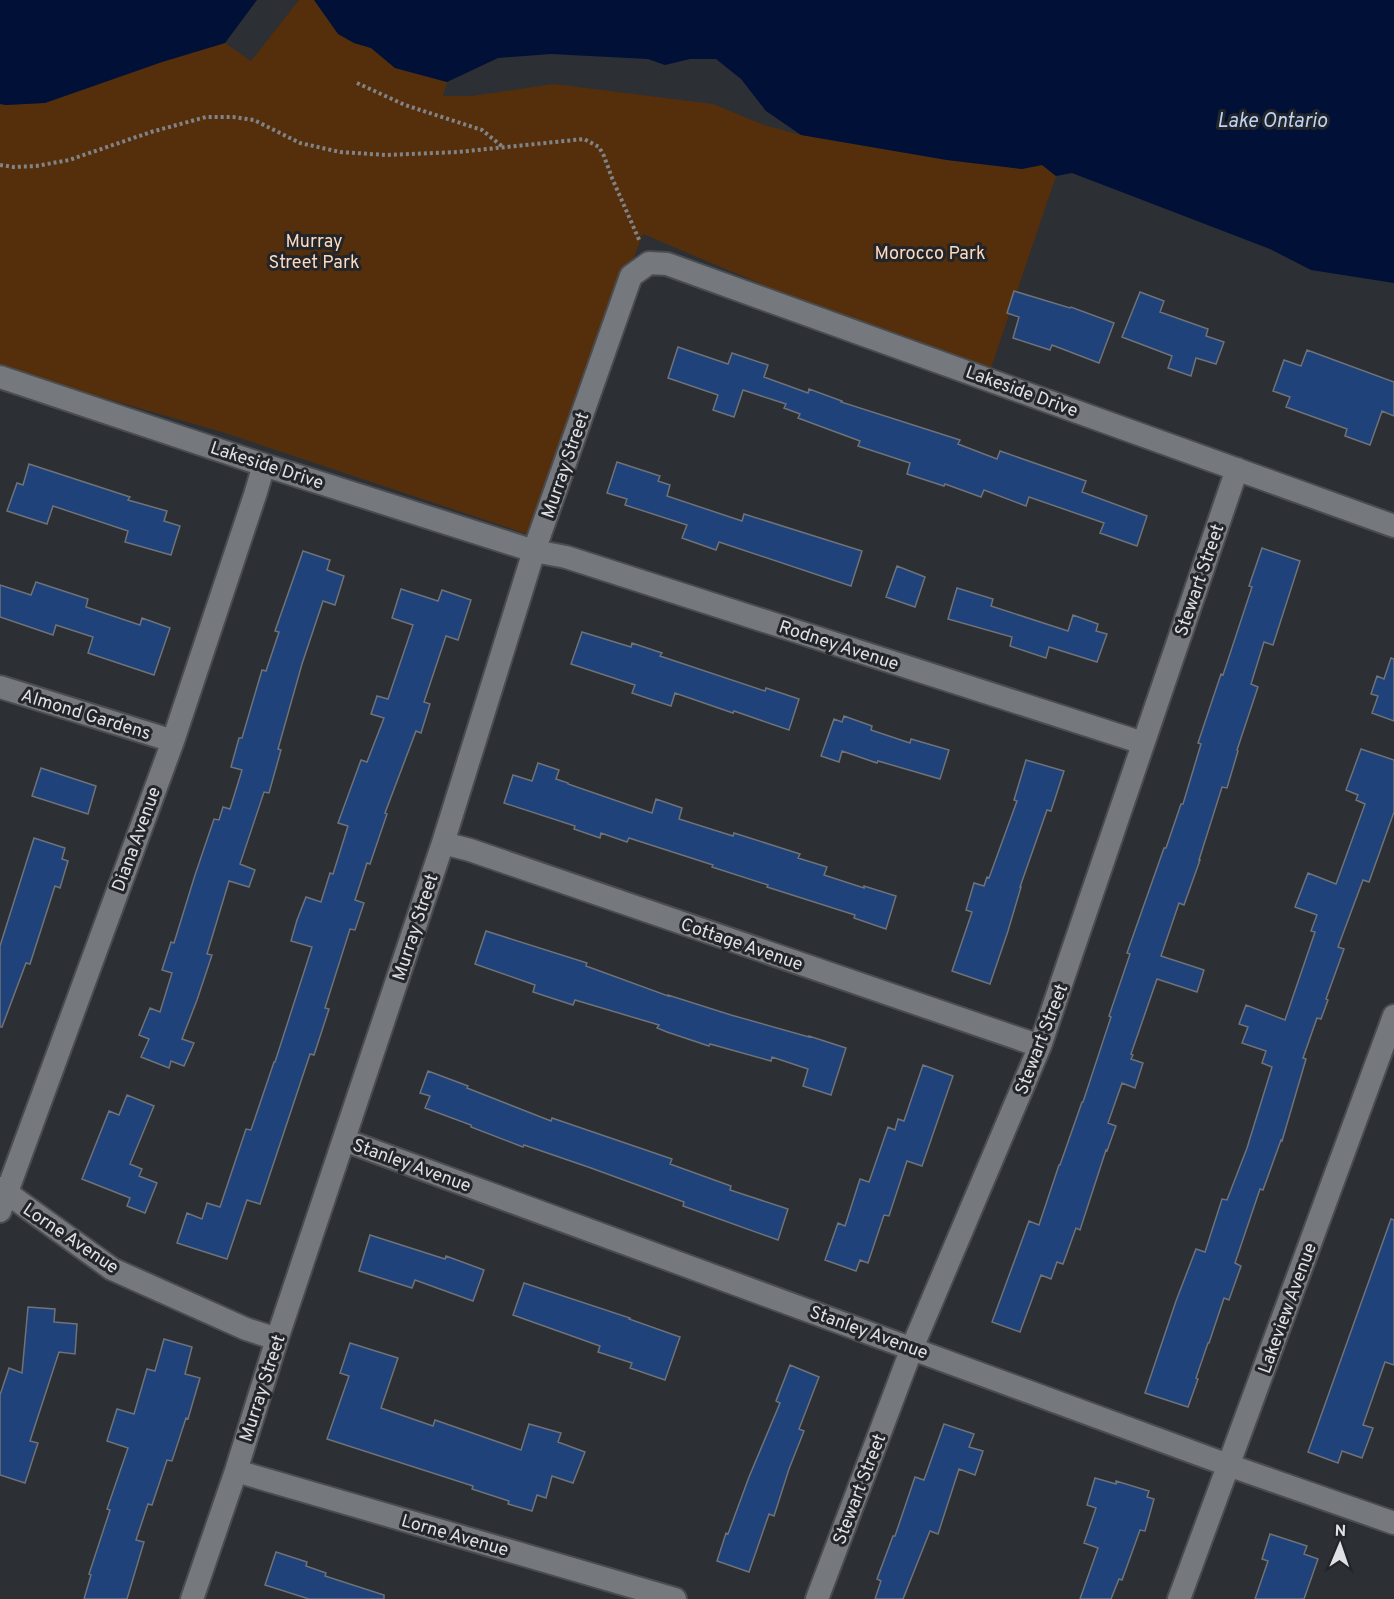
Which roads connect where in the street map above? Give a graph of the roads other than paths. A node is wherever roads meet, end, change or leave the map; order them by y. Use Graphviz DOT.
graph roads {
  1 [pos="649,263"];
  2 [pos="0,377"];
  3 [pos="264,465"];
  4 [pos="1237,469"];
  5 [pos="1394,526"];
  6 [pos="534,551"];
  7 [pos="0,687"];
  8 [pos="173,741"];
  9 [pos="1143,743"];
  10 [pos="443,843"];
  11 [pos="1394,1016"];
  12 [pos="1040,1046"];
  13 [pos="344,1140"];
  14 [pos="2,1197"];
  15 [pos="277,1339"];
  16 [pos="912,1348"];
  17 [pos="1228,1465"];
  18 [pos="236,1471"];
  19 [pos="1394,1523"];
  20 [pos="192,1599"];
  21 [pos="675,1599"];
  22 [pos="817,1599"];
  23 [pos="1179,1599"];
  1 -- 4 [label="street, Lakeside Drive"];
  1 -- 6 [label="street, Murray Street"];
  2 -- 3 [label="street, Lakeside Drive"];
  3 -- 6 [label="street, Lakeside Drive"];
  3 -- 8 [label="street, Diana Avenue"];
  4 -- 5 [label="street, Lakeside Drive"];
  4 -- 9 [label="street, Stewart Street"];
  6 -- 9 [label="street, Rodney Avenue"];
  6 -- 10 [label="street, Murray Street"];
  7 -- 8 [label="street, Almond Gardens"];
  8 -- 14 [label="street, Diana Avenue"];
  9 -- 12 [label="street, Stewart Street"];
  10 -- 12 [label="street, Cottage Avenue"];
  10 -- 13 [label="street, Murray Street"];
  11 -- 17 [label="street, Lakeview Avenue"];
  12 -- 16 [label="street, Stewart Street"];
  13 -- 15 [label="street, Murray Street"];
  13 -- 16 [label="street, Stanley Avenue"];
  14 -- 15 [label="street, Lorne Avenue"];
  15 -- 18 [label="street, Murray Street"];
  16 -- 17 [label="street, Stanley Avenue"];
  16 -- 22 [label="street, Stewart Street"];
  17 -- 19 [label="street, Stanley Avenue"];
  17 -- 23 [label="street, Lakeview Avenue"];
  18 -- 20 [label="street, Murray Street"];
  18 -- 21 [label="street, Lorne Avenue"];
}
